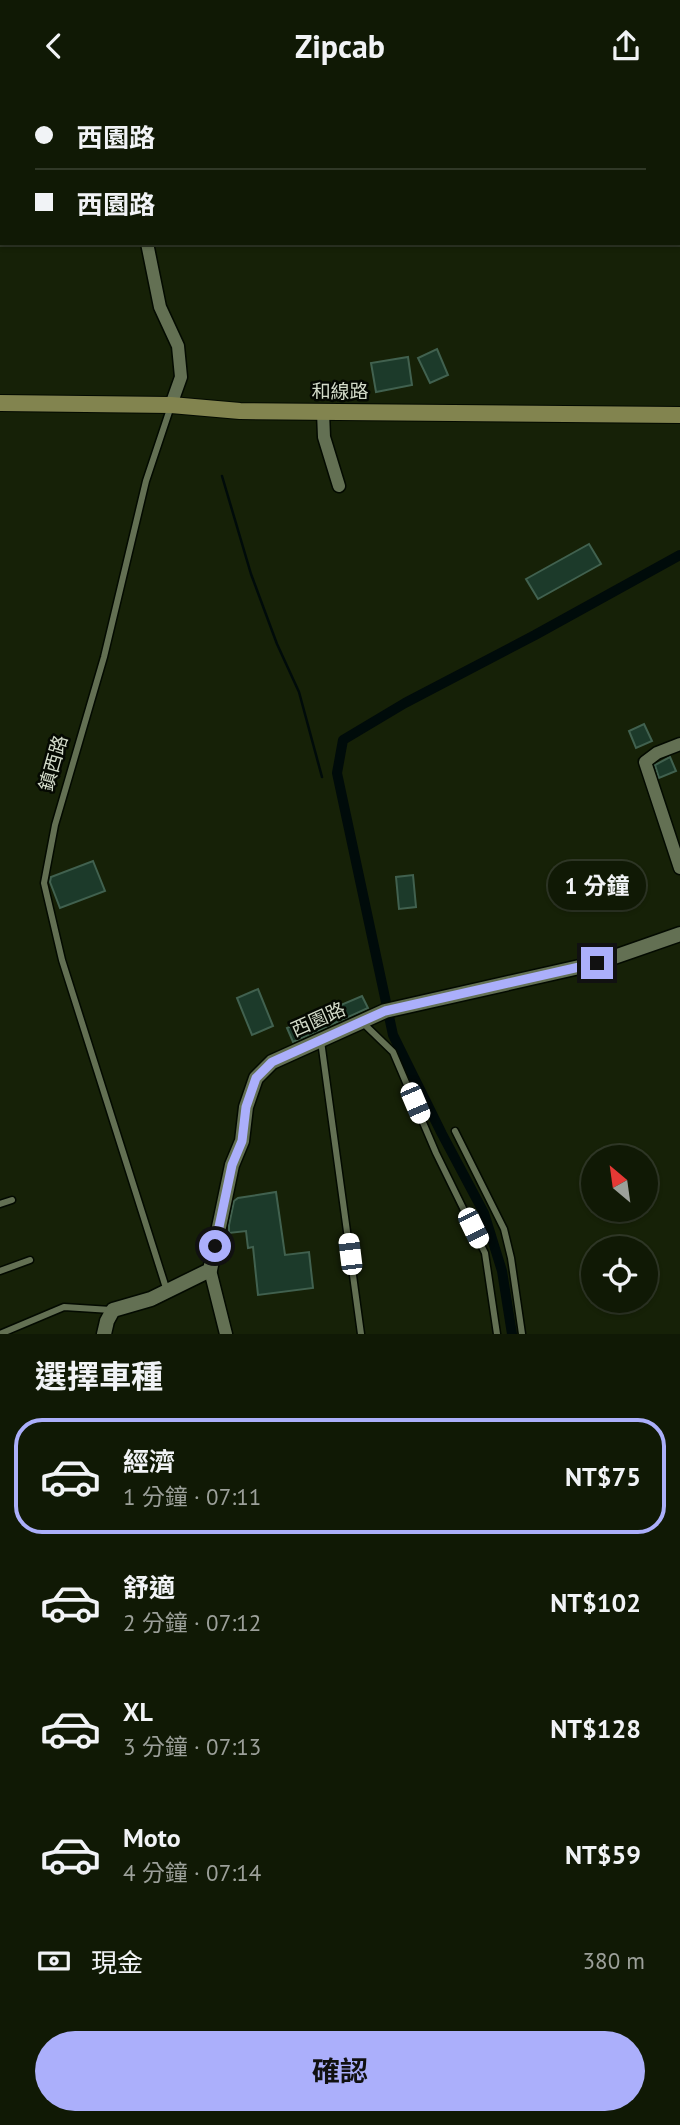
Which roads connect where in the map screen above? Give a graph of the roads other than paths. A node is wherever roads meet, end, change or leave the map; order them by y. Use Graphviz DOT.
graph roads {
  1 [pos="147,245"];
  2 [pos="0,403"];
  3 [pos="171,405"];
  4 [pos="323,412"];
  5 [pos="680,415"];
  6 [pos="339,487"];
  7 [pos="680,744"];
  8 [pos="680,868"];
  9 [pos="680,934"];
  10 [pos="361,1021"];
  11 [pos="321,1038"];
  12 [pos="455,1131"];
  13 [pos="12,1200"];
  14 [pos="0,1204"];
  15 [pos="30,1260"];
  16 [pos="210,1270"];
  17 [pos="0,1271"];
  18 [pos="168,1291"];
  19 [pos="113,1310"];
  20 [pos="0,1334"];
  21 [pos="103,1334"];
  22 [pos="226,1334"];
  23 [pos="361,1334"];
  24 [pos="497,1334"];
  25 [pos="522,1334"];
  1 -- 3 [label="street, 鎮西路"];
  2 -- 3 [label="main road, 和線路"];
  3 -- 4 [label="main road, 和線路"];
  3 -- 18 [label="lane, 鎮西路"];
  4 -- 5 [label="main road, 和線路"];
  4 -- 6 [label="street"];
  7 -- 8 [label="street"];
  9 -- 10 [label="street, 西園路"];
  10 -- 11 [label="street, 西園路"];
  10 -- 24 [label="lane"];
  11 -- 16 [label="street, 西園路"];
  11 -- 23 [label="lane"];
  12 -- 25 [label="lane"];
  13 -- 14 [label="lane"];
  15 -- 17 [label="lane"];
  16 -- 18 [label="street"];
  16 -- 22 [label="street"];
  18 -- 19 [label="street"];
  19 -- 20 [label="lane"];
  19 -- 21 [label="street"];
}
